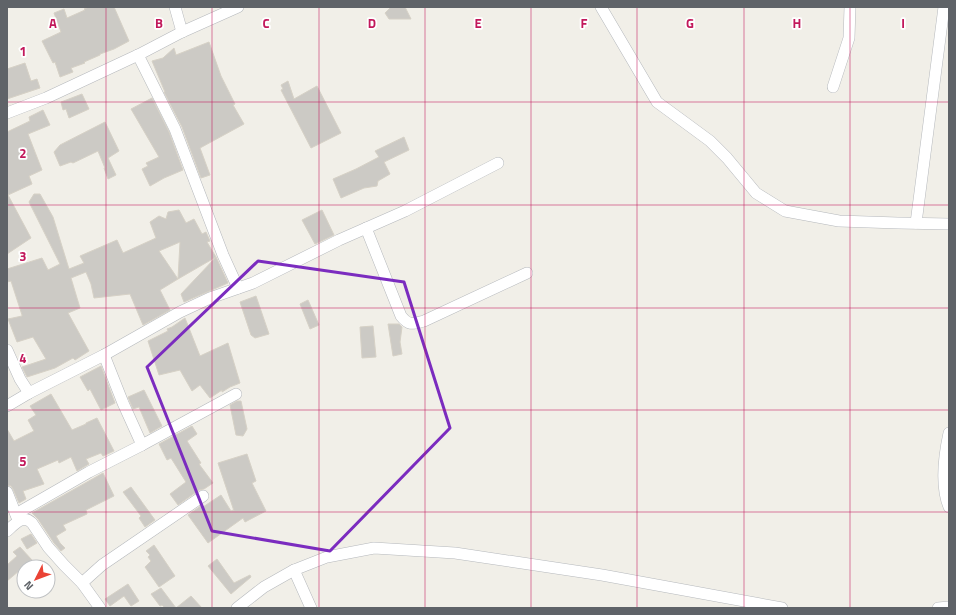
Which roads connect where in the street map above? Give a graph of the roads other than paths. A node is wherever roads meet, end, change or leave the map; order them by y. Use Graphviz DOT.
graph roads {
  1 [pos="175,7"];
  2 [pos="238,7"];
  3 [pos="601,7"];
  4 [pos="850,7"];
  5 [pos="944,7"];
  6 [pos="182,32"];
  7 [pos="138,55"];
  8 [pos="833,87"];
  9 [pos="7,113"];
  10 [pos="498,163"];
  11 [pos="916,223"];
  12 [pos="949,224"];
  13 [pos="366,228"];
  14 [pos="527,273"];
  15 [pos="238,288"];
  16 [pos="7,350"];
  17 [pos="104,355"];
  18 [pos="29,393"];
  19 [pos="236,394"];
  20 [pos="7,406"];
  21 [pos="949,433"];
  22 [pos="142,445"];
  23 [pos="7,492"];
  24 [pos="203,496"];
  25 [pos="949,507"];
  26 [pos="17,518"];
  27 [pos="7,530"];
  28 [pos="294,570"];
  29 [pos="82,583"];
  30 [pos="949,607"];
  31 [pos="100,608"];
  32 [pos="237,608"];
  33 [pos="312,608"];
  34 [pos="782,608"];
  35 [pos="938,608"];
  1 -- 6 [label="street"];
  2 -- 6 [label="street"];
  3 -- 11 [label="street"];
  4 -- 8 [label="street"];
  5 -- 11 [label="street"];
  6 -- 7 [label="street"];
  7 -- 9 [label="street"];
  7 -- 15 [label="street"];
  10 -- 13 [label="street"];
  11 -- 12 [label="street"];
  13 -- 14 [label="street"];
  13 -- 15 [label="street"];
  15 -- 17 [label="street"];
  16 -- 18 [label="street"];
  17 -- 18 [label="street"];
  17 -- 22 [label="street"];
  18 -- 20 [label="street"];
  19 -- 22 [label="street"];
  21 -- 25 [label="street"];
  22 -- 26 [label="street"];
  23 -- 26 [label="street"];
  24 -- 29 [label="street"];
  26 -- 27 [label="street"];
  26 -- 29 [label="street"];
  28 -- 32 [label="street"];
  28 -- 33 [label="street"];
  28 -- 34 [label="street"];
  29 -- 31 [label="street"];
  30 -- 35 [label="street"];
}
